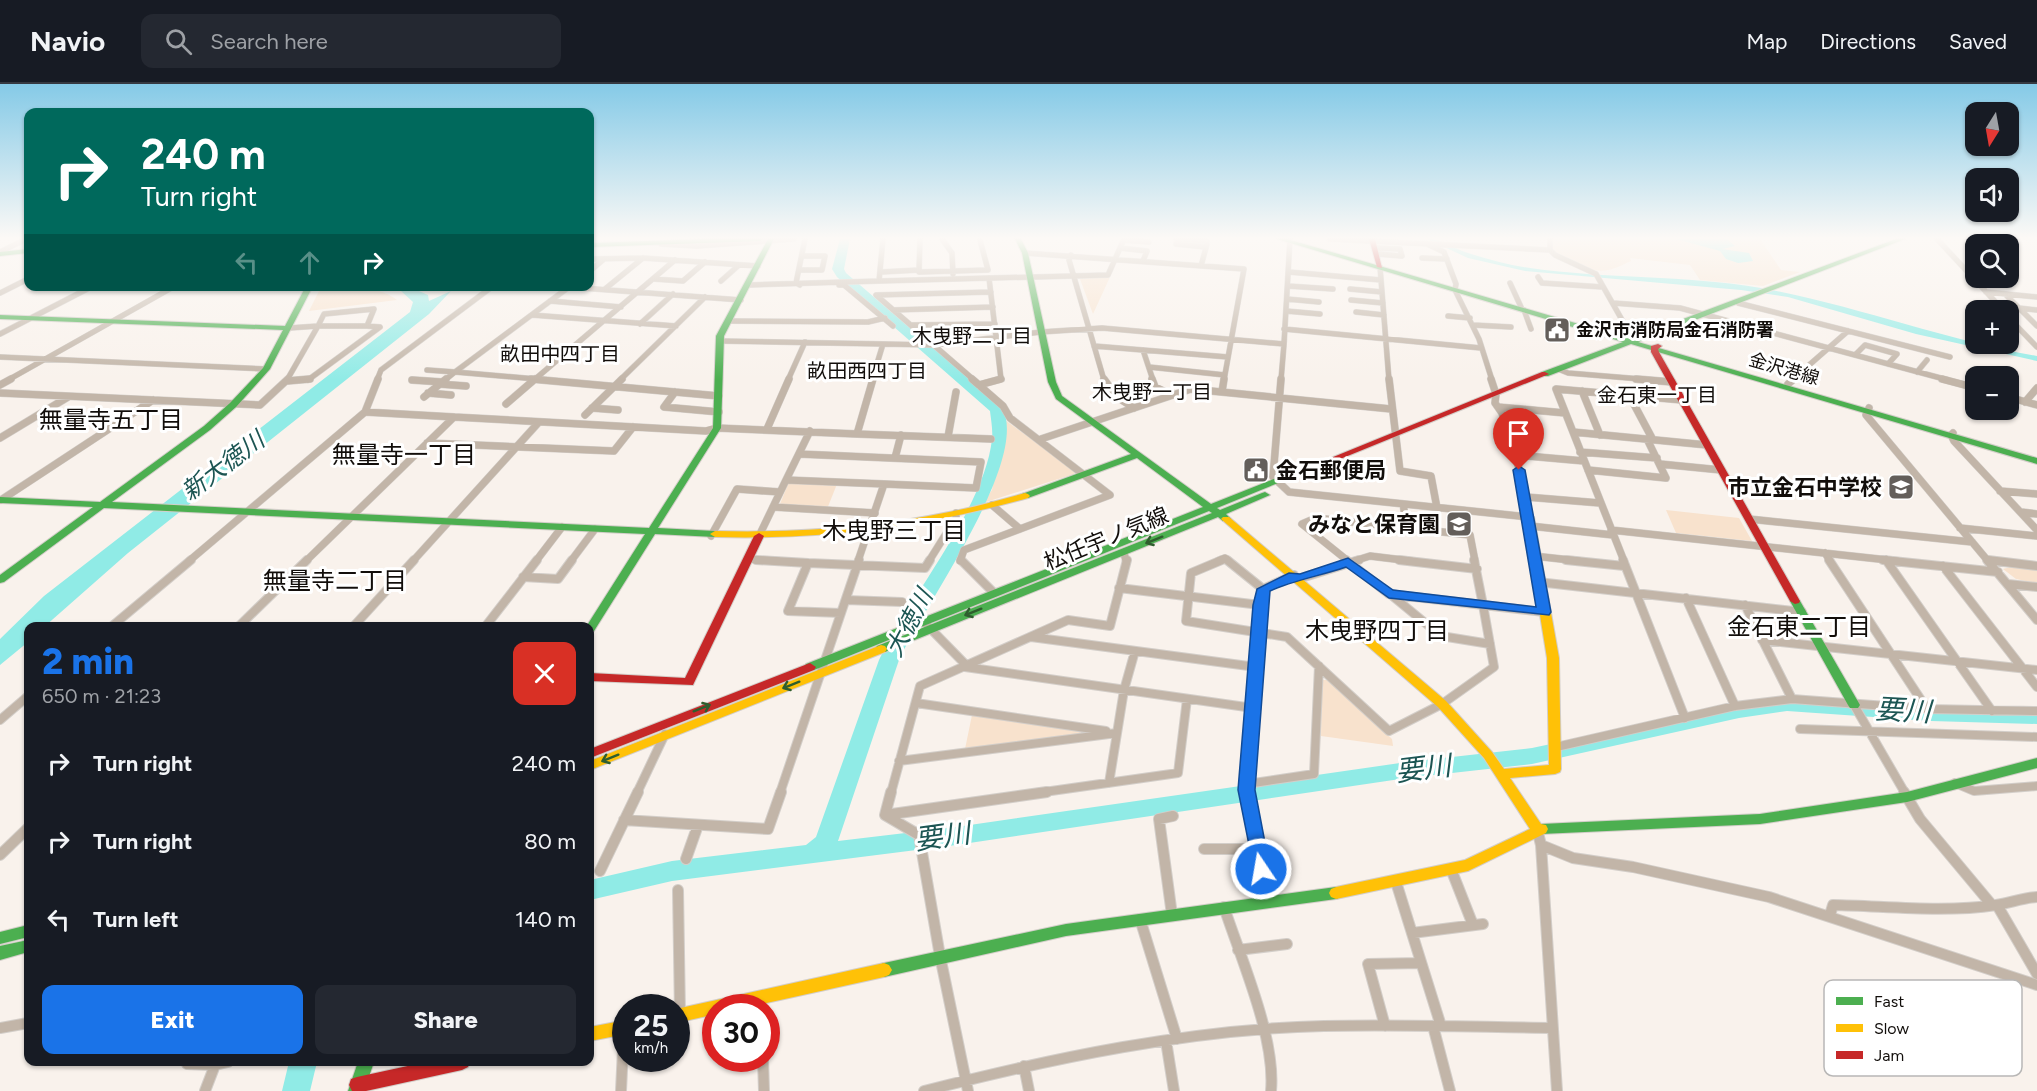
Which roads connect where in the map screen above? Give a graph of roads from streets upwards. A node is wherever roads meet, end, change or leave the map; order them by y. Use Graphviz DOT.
graph roads {
  1 [pos="1288,285"];
  2 [pos="14,286"];
  3 [pos="609,286"];
  4 [pos="645,286"];
  5 [pos="748,286"];
  6 [pos="845,286"];
  7 [pos="914,286"];
  8 [pos="990,286"];
  9 [pos="1033,286"];
  10 [pos="1078,286"];
  11 [pos="1241,286"];
  12 [pos="1299,286"];
  13 [pos="1381,286"];
  14 [pos="1449,286"];
  15 [pos="1455,286"];
  16 [pos="1511,286"];
  17 [pos="1602,286"];
  18 [pos="1782,286"];
  19 [pos="1980,286"];
  20 [pos="594,288"];
  21 [pos="605,289"];
  22 [pos="1333,289"];
  23 [pos="1350,289"];
  24 [pos="1456,289"];
  25 [pos="83,291"];
  26 [pos="166,291"];
  27 [pos="308,291"];
  28 [pos="486,291"];
  29 [pos="564,291"];
  30 [pos="639,291"];
  31 [pos="991,292"];
  32 [pos="1382,292"];
  33 [pos="1986,292"];
  34 [pos="0,293"];
  35 [pos="673,294"];
  36 [pos="915,294"];
  37 [pos="2006,294"];
  38 [pos="705,297"];
  39 [pos="2037,297"];
  40 [pos="1287,299"];
  41 [pos="741,300"];
  42 [pos="1351,300"];
  43 [pos="1994,300"];
  44 [pos="2012,300"];
  45 [pos="550,301"];
  46 [pos="1318,302"];
  47 [pos="1383,303"];
  48 [pos="1613,303"];
  49 [pos="1738,303"];
  50 [pos="621,307"];
  51 [pos="993,307"];
  52 [pos="2019,308"];
  53 [pos="1523,309"];
  54 [pos="893,310"];
  55 [pos="2037,310"];
  56 [pos="1286,311"];
  57 [pos="1356,312"];
  58 [pos="1320,314"];
  59 [pos="532,315"];
  60 [pos="1384,315"];
  61 [pos="1706,315"];
  62 [pos="1448,316"];
  63 [pos="0,317"];
  64 [pos="30,318"];
  65 [pos="885,318"];
  66 [pos="114,321"];
  67 [pos="604,321"];
  68 [pos="729,321"];
  69 [pos="1472,322"];
  70 [pos="640,324"];
  71 [pos="995,324"];
  72 [pos="2036,324"];
  73 [pos="318,326"];
  74 [pos="367,326"];
  75 [pos="676,326"];
  76 [pos="893,326"];
  77 [pos="911,326"];
  78 [pos="1511,327"];
  79 [pos="289,328"];
  80 [pos="1089,328"];
  81 [pos="2019,328"];
  82 [pos="1284,329"];
  83 [pos="1531,329"];
  84 [pos="1848,331"];
  85 [pos="1041,332"];
  86 [pos="0,334"];
  87 [pos="997,337"];
  88 [pos="1231,339"];
  89 [pos="1386,339"];
  90 [pos="719,341"];
  91 [pos="1636,341"];
  92 [pos="805,342"];
  93 [pos="883,344"];
  94 [pos="1284,344"];
  95 [pos="931,345"];
  96 [pos="1095,346"];
  97 [pos="1656,347"];
  98 [pos="1481,348"];
  99 [pos="1829,348"];
  100 [pos="2037,348"];
  101 [pos="1143,350"];
  102 [pos="1855,356"];
  103 [pos="0,357"];
  104 [pos="1228,357"];
  105 [pos="1950,357"];
  106 [pos="45,359"];
  107 [pos="1927,360"];
  108 [pos="1888,364"];
  109 [pos="1149,367"];
  110 [pos="266,369"];
  111 [pos="427,370"];
  112 [pos="1563,371"];
  113 [pos="455,372"];
  114 [pos="1917,372"];
  115 [pos="1225,375"];
  116 [pos="535,379"];
  117 [pos="412,380"];
  118 [pos="286,381"];
  119 [pos="1672,382"];
  120 [pos="441,383"];
  121 [pos="1788,384"];
  122 [pos="0,385"];
  123 [pos="979,385"];
  124 [pos="1965,385"];
  125 [pos="466,386"];
  126 [pos="614,386"];
  127 [pos="2037,388"];
  128 [pos="1582,391"];
  129 [pos="675,392"];
  130 [pos="956,392"];
  131 [pos="1222,392"];
  132 [pos="0,393"];
  133 [pos="451,395"];
  134 [pos="1172,395"];
  135 [pos="1629,395"];
  136 [pos="69,396"];
  137 [pos="719,396"];
  138 [pos="1279,398"];
  139 [pos="153,400"];
  140 [pos="1682,400"];
  141 [pos="2019,400"];
  142 [pos="1496,401"];
  143 [pos="2025,402"];
  144 [pos="506,404"];
  145 [pos="233,405"];
  146 [pos="2037,405"];
  147 [pos="592,408"];
  148 [pos="1134,408"];
  149 [pos="1391,409"];
  150 [pos="1867,409"];
  151 [pos="618,410"];
  152 [pos="365,412"];
  153 [pos="719,412"];
  154 [pos="1565,413"];
  155 [pos="585,415"];
  156 [pos="454,417"];
  157 [pos="539,422"];
  158 [pos="1089,422"];
  159 [pos="633,427"];
  160 [pos="717,428"];
  161 [pos="767,429"];
  162 [pos="810,431"];
  163 [pos="1573,432"];
  164 [pos="857,434"];
  165 [pos="1952,434"];
  166 [pos="901,435"];
  167 [pos="1600,435"];
  168 [pos="948,437"];
  169 [pos="0,438"];
  170 [pos="1395,438"];
  171 [pos="991,439"];
  172 [pos="1041,439"];
  173 [pos="1650,439"];
  174 [pos="427,443"];
  175 [pos="1707,445"];
  176 [pos="518,447"];
  177 [pos="1580,452"];
  178 [pos="799,454"];
  179 [pos="1137,455"];
  180 [pos="1514,455"];
  181 [pos="895,458"];
  182 [pos="2037,459"];
  183 [pos="1584,461"];
  184 [pos="1658,461"];
  185 [pos="1588,470"];
  186 [pos="1721,470"];
  187 [pos="1083,475"];
  188 [pos="786,480"];
  189 [pos="884,484"];
  190 [pos="1280,484"];
  191 [pos="2000,491"];
  192 [pos="780,492"];
  193 [pos="2037,494"];
  194 [pos="1526,496"];
  195 [pos="0,500"];
  196 [pos="1600,503"];
  197 [pos="1403,504"];
  198 [pos="102,505"];
  199 [pos="992,505"];
  200 [pos="773,507"];
  201 [pos="1437,508"];
  202 [pos="1216,510"];
  203 [pos="246,512"];
  204 [pos="958,512"];
  205 [pos="2020,512"];
  206 [pos="876,513"];
  207 [pos="2037,514"];
  208 [pos="351,517"];
  209 [pos="1749,519"];
  210 [pos="448,522"];
  211 [pos="1529,522"];
  212 [pos="562,527"];
  213 [pos="871,528"];
  214 [pos="1407,528"];
  215 [pos="1960,528"];
  216 [pos="595,529"];
  217 [pos="1020,529"];
  218 [pos="2037,530"];
  219 [pos="652,532"];
  220 [pos="1612,532"];
  221 [pos="711,536"];
  222 [pos="759,536"];
  223 [pos="2037,536"];
  224 [pos="1972,542"];
  225 [pos="1764,546"];
  226 [pos="1124,553"];
  227 [pos="1825,553"];
  228 [pos="1534,556"];
  229 [pos="748,559"];
  230 [pos="1886,560"];
  231 [pos="1988,560"];
  232 [pos="808,562"];
  233 [pos="1348,562"];
  234 [pos="858,565"];
  235 [pos="1624,566"];
  236 [pos="1943,566"];
  237 [pos="2037,566"];
  238 [pos="1477,569"];
  239 [pos="1998,572"];
  240 [pos="523,577"];
  241 [pos="1296,577"];
  242 [pos="0,580"];
  243 [pos="1538,582"];
  244 [pos="2008,584"];
  245 [pos="2037,587"];
  246 [pos="1119,588"];
  247 [pos="1263,589"];
  248 [pos="1635,592"];
  249 [pos="994,594"];
  250 [pos="1389,594"];
  251 [pos="1188,596"];
  252 [pos="1686,598"];
  253 [pos="846,600"];
  254 [pos="902,602"];
  255 [pos="1484,604"];
  256 [pos="1260,605"];
  257 [pos="1745,605"];
  258 [pos="1544,612"];
  259 [pos="1803,612"];
  260 [pos="841,613"];
  261 [pos="2037,620"];
  262 [pos="117,622"];
  263 [pos="243,622"];
  264 [pos="358,622"];
  265 [pos="489,622"];
  266 [pos="594,623"];
  267 [pos="926,625"];
  268 [pos="1258,633"];
  269 [pos="1030,637"];
  270 [pos="1762,640"];
  271 [pos="1490,644"];
  272 [pos="1822,647"];
  273 [pos="863,651"];
  274 [pos="1135,651"];
  275 [pos="1890,654"];
  276 [pos="825,661"];
  277 [pos="1957,662"];
  278 [pos="965,666"];
  279 [pos="1319,666"];
  280 [pos="1256,667"];
  281 [pos="2023,669"];
  282 [pos="2037,670"];
  283 [pos="819,674"];
  284 [pos="594,676"];
  285 [pos="2037,687"];
  286 [pos="1124,690"];
  287 [pos="24,699"];
  288 [pos="1187,699"];
  289 [pos="1792,699"];
  290 [pos="916,703"];
  291 [pos="1442,704"];
  292 [pos="1735,706"];
  293 [pos="1854,706"];
  294 [pos="1253,708"];
  295 [pos="1927,708"];
  296 [pos="1992,711"];
  297 [pos="2037,711"];
  298 [pos="1685,718"];
  299 [pos="0,720"];
  300 [pos="671,721"];
  301 [pos="1800,729"];
  302 [pos="1868,730"];
  303 [pos="1117,733"];
  304 [pos="663,736"];
  305 [pos="2037,737"];
  306 [pos="594,751"];
  307 [pos="1556,751"];
  308 [pos="899,761"];
  309 [pos="2037,763"];
  310 [pos="594,764"];
  311 [pos="1499,770"];
  312 [pos="1109,783"];
  313 [pos="1953,783"];
  314 [pos="2037,786"];
  315 [pos="1246,791"];
  316 [pos="1906,797"];
  317 [pos="885,815"];
  318 [pos="1173,816"];
  319 [pos="624,820"];
  320 [pos="698,825"];
  321 [pos="1537,829"];
  322 [pos="24,832"];
  323 [pos="1541,845"];
  324 [pos="1204,849"];
  325 [pos="1257,849"];
  326 [pos="0,855"];
  327 [pos="686,860"];
  328 [pos="1451,869"];
  329 [pos="600,871"];
  330 [pos="1396,882"];
  331 [pos="678,890"];
  332 [pos="2037,897"];
  333 [pos="1268,901"];
  334 [pos="1994,904"];
  335 [pos="1224,908"];
  336 [pos="1172,915"];
  337 [pos="1830,915"];
  338 [pos="1140,919"];
  339 [pos="24,932"];
  340 [pos="1412,933"];
  341 [pos="0,938"];
  342 [pos="1287,944"];
  343 [pos="24,947"];
  344 [pos="1238,950"];
  345 [pos="0,952"];
  346 [pos="940,956"];
  347 [pos="1421,963"];
  348 [pos="2037,974"];
  349 [pos="2037,985"];
  350 [pos="678,994"];
  351 [pos="780,998"];
  352 [pos="24,1024"];
  353 [pos="1384,1026"];
  354 [pos="1437,1026"];
  355 [pos="0,1028"];
  356 [pos="1552,1028"];
  357 [pos="612,1030"];
  358 [pos="1263,1030"];
  359 [pos="594,1033"];
  360 [pos="1172,1040"];
  361 [pos="215,1066"];
  362 [pos="364,1066"];
  363 [pos="446,1066"];
  364 [pos="1024,1066"];
  365 [pos="622,1072"];
  366 [pos="763,1072"];
  367 [pos="968,1086"];
  368 [pos="356,1088"];
  369 [pos="206,1091"];
  370 [pos="344,1091"];
  371 [pos="621,1091"];
  372 [pos="764,1091"];
  373 [pos="924,1091"];
  374 [pos="1029,1091"];
  375 [pos="1174,1091"];
  376 [pos="1271,1091"];
  377 [pos="1450,1091"];
  378 [pos="1557,1091"];
  1 -- 40 [label="street"];
  2 -- 34 [label="street"];
  3 -- 21 [label="street"];
  4 -- 30 [label="street"];
  5 -- 41 [label="street"];
  6 -- 65 [label="street"];
  7 -- 36 [label="street"];
  8 -- 31 [label="street"];
  9 -- 85 [label="street"];
  10 -- 80 [label="street"];
  11 -- 88 [label="street"];
  12 -- 22 [label="street"];
  13 -- 32 [label="street"];
  14 -- 24 [label="street, 金沢港線"];
  15 -- 24 [label="street"];
  16 -- 53 [label="street"];
  17 -- 48 [label="street"];
  18 -- 49 [label="street, 松任宇ノ気線"];
  19 -- 33 [label="street"];
  20 -- 21 [label="street"];
  21 -- 30 [label="street"];
  23 -- 32 [label="street"];
  24 -- 53 [label="street, 金沢港線"];
  24 -- 69 [label="street"];
  25 -- 64 [label="street"];
  26 -- 66 [label="street"];
  27 -- 79 [label="street"];
  28 -- 152 [label="street"];
  29 -- 45 [label="street"];
  30 -- 35 [label="street"];
  30 -- 50 [label="street"];
  31 -- 36 [label="street"];
  31 -- 51 [label="street"];
  32 -- 47 [label="street"];
  33 -- 37 [label="street"];
  33 -- 43 [label="street"];
  35 -- 38 [label="street"];
  35 -- 70 [label="street"];
  36 -- 54 [label="street"];
  37 -- 39 [label="street"];
  37 -- 44 [label="street"];
  38 -- 41 [label="street"];
  38 -- 75 [label="street"];
  40 -- 46 [label="street"];
  40 -- 56 [label="street"];
  41 -- 68 [label="street"];
  42 -- 47 [label="street"];
  45 -- 50 [label="street"];
  45 -- 59 [label="street"];
  47 -- 60 [label="street"];
  48 -- 61 [label="street"];
  48 -- 91 [label="street"];
  49 -- 61 [label="street, 松任宇ノ気線"];
  49 -- 84 [label="street"];
  50 -- 67 [label="street"];
  51 -- 54 [label="street"];
  51 -- 71 [label="street"];
  52 -- 55 [label="street"];
  52 -- 72 [label="street"];
  53 -- 83 [label="street"];
  53 -- 91 [label="street, 金沢港線"];
  54 -- 77 [label="street"];
  56 -- 58 [label="street"];
  56 -- 82 [label="street"];
  57 -- 60 [label="street"];
  59 -- 67 [label="street"];
  59 -- 113 [label="street"];
  60 -- 89 [label="street"];
  61 -- 91 [label="street, 松任宇ノ気線"];
  61 -- 99 [label="street"];
  62 -- 69 [label="street"];
  63 -- 64 [label="street"];
  64 -- 66 [label="street"];
  64 -- 86 [label="street"];
  65 -- 68 [label="street"];
  65 -- 76 [label="street"];
  66 -- 79 [label="street"];
  66 -- 106 [label="street"];
  67 -- 70 [label="street"];
  67 -- 116 [label="street"];
  68 -- 90 [label="street"];
  69 -- 78 [label="street"];
  69 -- 98 [label="street"];
  70 -- 75 [label="street"];
  71 -- 77 [label="street"];
  71 -- 87 [label="street"];
  73 -- 74 [label="street"];
  73 -- 74 [label="street"];
  73 -- 79 [label="street"];
  73 -- 118 [label="street"];
  74 -- 118 [label="street"];
  75 -- 126 [label="street"];
  77 -- 95 [label="street"];
  79 -- 110 [label="street"];
  80 -- 85 [label="street"];
  80 -- 88 [label="street"];
  80 -- 96 [label="street"];
  81 -- 100 [label="street"];
  82 -- 89 [label="street"];
  82 -- 94 [label="street"];
  84 -- 99 [label="street"];
  84 -- 105 [label="street"];
  85 -- 87 [label="street"];
  85 -- 158 [label="street"];
  87 -- 95 [label="street"];
  87 -- 123 [label="street"];
  88 -- 94 [label="street"];
  88 -- 104 [label="street"];
  89 -- 98 [label="street"];
  89 -- 149 [label="street"];
  90 -- 92 [label="street"];
  90 -- 137 [label="street"];
  91 -- 97 [label="street, 金沢港線"];
  91 -- 112 [label="street, 松任宇ノ気線"];
  92 -- 93 [label="street"];
  92 -- 161 [label="street"];
  93 -- 95 [label="street"];
  93 -- 164 [label="street"];
  94 -- 138 [label="street"];
  95 -- 123 [label="street"];
  96 -- 101 [label="street"];
  96 -- 148 [label="street"];
  97 -- 119 [label="street"];
  97 -- 121 [label="street, 金沢港線"];
  97 -- 150 [label="street, 金沢港線"];
  98 -- 142 [label="street"];
  99 -- 102 [label="street"];
  99 -- 121 [label="street"];
  101 -- 104 [label="street"];
  101 -- 109 [label="street"];
  102 -- 108 [label="street"];
  102 -- 108 [label="street"];
  103 -- 106 [label="street"];
  104 -- 115 [label="street"];
  106 -- 110 [label="street"];
  106 -- 122 [label="street"];
  107 -- 114 [label="street"];
  108 -- 114 [label="street"];
  109 -- 115 [label="street"];
  109 -- 134 [label="street"];
  110 -- 145 [label="street"];
  111 -- 113 [label="street"];
  112 -- 119 [label="street"];
  112 -- 142 [label="street, 松任宇ノ気線"];
  113 -- 116 [label="street"];
  113 -- 120 [label="street"];
  114 -- 124 [label="street"];
  115 -- 131 [label="street"];
  116 -- 126 [label="street"];
  116 -- 144 [label="street"];
  117 -- 120 [label="street"];
  118 -- 145 [label="street"];
  119 -- 140 [label="street"];
  120 -- 125 [label="street"];
  120 -- 133 [label="street"];
  121 -- 150 [label="street, 金沢港線"];
  123 -- 172 [label="street"];
  126 -- 129 [label="street"];
  126 -- 147 [label="street"];
  127 -- 143 [label="street"];
  128 -- 135 [label="street"];
  128 -- 154 [label="street"];
  128 -- 167 [label="street"];
  129 -- 137 [label="street"];
  129 -- 153 [label="street"];
  130 -- 168 [label="street"];
  131 -- 134 [label="street"];
  131 -- 138 [label="street"];
  132 -- 136 [label="street"];
  134 -- 148 [label="street"];
  135 -- 140 [label="street"];
  135 -- 173 [label="street"];
  136 -- 139 [label="street"];
  136 -- 169 [label="street"];
  137 -- 153 [label="street"];
  138 -- 149 [label="street"];
  138 -- 190 [label="street"];
  139 -- 145 [label="street"];
  139 -- 195 [label="street"];
  140 -- 175 [label="street"];
  141 -- 143 [label="street"];
  142 -- 154 [label="street"];
  142 -- 170 [label="street, 松任宇ノ気線"];
  142 -- 180 [label="street"];
  143 -- 146 [label="street"];
  145 -- 198 [label="street"];
  147 -- 151 [label="street"];
  147 -- 155 [label="street"];
  148 -- 158 [label="street"];
  149 -- 170 [label="street"];
  150 -- 165 [label="street, 金沢港線"];
  150 -- 215 [label="street"];
  152 -- 156 [label="street"];
  152 -- 203 [label="street"];
  153 -- 160 [label="street"];
  154 -- 163 [label="street"];
  156 -- 157 [label="street"];
  156 -- 174 [label="street"];
  157 -- 159 [label="street"];
  157 -- 176 [label="street"];
  158 -- 172 [label="street"];
  158 -- 179 [label="street"];
  159 -- 160 [label="street"];
  159 -- 176 [label="street"];
  160 -- 161 [label="street"];
  160 -- 219 [label="street"];
  161 -- 162 [label="street"];
  162 -- 164 [label="street"];
  162 -- 178 [label="street"];
  163 -- 167 [label="street"];
  163 -- 177 [label="street"];
  164 -- 166 [label="street"];
  165 -- 182 [label="street, 金沢港線"];
  165 -- 191 [label="street"];
  166 -- 168 [label="street"];
  166 -- 181 [label="street"];
  167 -- 173 [label="street"];
  168 -- 171 [label="street"];
  170 -- 190 [label="street, 松任宇ノ気線"];
  170 -- 201 [label="street"];
  172 -- 187 [label="street"];
  173 -- 175 [label="street"];
  173 -- 184 [label="street"];
  174 -- 176 [label="street"];
  174 -- 208 [label="street"];
  175 -- 186 [label="street"];
  176 -- 210 [label="street"];
  177 -- 183 [label="street"];
  177 -- 184 [label="street"];
  178 -- 181 [label="street"];
  178 -- 188 [label="street"];
  179 -- 187 [label="street"];
  179 -- 202 [label="street"];
  180 -- 183 [label="street"];
  180 -- 194 [label="street"];
  181 -- 189 [label="street"];
  183 -- 185 [label="street"];
  184 -- 185 [label="street"];
  184 -- 186 [label="street"];
  185 -- 196 [label="street"];
  186 -- 209 [label="street"];
  187 -- 199 [label="street"];
  187 -- 217 [label="street"];
  188 -- 189 [label="street"];
  188 -- 192 [label="street"];
  189 -- 206 [label="street"];
  190 -- 197 [label="street"];
  190 -- 202 [label="street, 松任宇ノ気線"];
  191 -- 193 [label="street"];
  191 -- 205 [label="street"];
  192 -- 200 [label="street"];
  192 -- 221 [label="street"];
  194 -- 196 [label="street"];
  194 -- 211 [label="street"];
  195 -- 198 [label="street"];
  196 -- 220 [label="street"];
  197 -- 201 [label="street"];
  197 -- 214 [label="street"];
  198 -- 203 [label="street"];
  198 -- 242 [label="street"];
  199 -- 204 [label="street"];
  199 -- 217 [label="street"];
  200 -- 206 [label="street"];
  200 -- 222 [label="street"];
  201 -- 211 [label="street"];
  202 -- 226 [label="street, 松任宇ノ気線, one-way"];
  202 -- 241 [label="street"];
  202 -- 249 [label="street, 松任宇ノ気線"];
  203 -- 208 [label="street"];
  203 -- 262 [label="street"];
  204 -- 213 [label="street"];
  204 -- 234 [label="street"];
  205 -- 207 [label="street"];
  205 -- 218 [label="street"];
  206 -- 213 [label="street"];
  208 -- 210 [label="street"];
  208 -- 263 [label="street"];
  209 -- 224 [label="street"];
  209 -- 225 [label="street"];
  210 -- 212 [label="street"];
  210 -- 264 [label="street"];
  211 -- 220 [label="street"];
  211 -- 228 [label="street"];
  212 -- 216 [label="street"];
  212 -- 240 [label="street"];
  213 -- 222 [label="street"];
  213 -- 234 [label="street"];
  214 -- 233 [label="street"];
  214 -- 238 [label="street"];
  215 -- 223 [label="street"];
  215 -- 224 [label="street"];
  216 -- 219 [label="street"];
  216 -- 240 [label="street"];
  217 -- 249 [label="street"];
  219 -- 221 [label="street"];
  219 -- 266 [label="street"];
  220 -- 225 [label="street"];
  220 -- 235 [label="street"];
  221 -- 222 [label="street"];
  222 -- 229 [label="street"];
  224 -- 231 [label="street"];
  225 -- 227 [label="street"];
  225 -- 259 [label="street"];
  226 -- 246 [label="street"];
  226 -- 267 [label="street, 松任宇ノ気線, one-way"];
  227 -- 230 [label="street"];
  227 -- 275 [label="street"];
  228 -- 235 [label="street"];
  228 -- 243 [label="street"];
  229 -- 232 [label="street"];
  229 -- 284 [label="street"];
  230 -- 236 [label="street"];
  230 -- 277 [label="street"];
  231 -- 237 [label="street"];
  231 -- 239 [label="street"];
  232 -- 234 [label="street"];
  232 -- 260 [label="street"];
  233 -- 238 [label="street"];
  233 -- 241 [label="street"];
  233 -- 250 [label="street"];
  234 -- 253 [label="street"];
  235 -- 248 [label="street"];
  236 -- 239 [label="street"];
  236 -- 281 [label="street"];
  238 -- 255 [label="street"];
  239 -- 244 [label="street"];
  240 -- 265 [label="street"];
  241 -- 247 [label="street"];
  241 -- 291 [label="street"];
  243 -- 248 [label="street"];
  243 -- 258 [label="street"];
  244 -- 245 [label="street"];
  244 -- 261 [label="street"];
  246 -- 251 [label="street"];
  246 -- 269 [label="street"];
  247 -- 251 [label="street"];
  247 -- 256 [label="street"];
  248 -- 252 [label="street"];
  248 -- 298 [label="street"];
  249 -- 267 [label="street, 松任宇ノ気線"];
  250 -- 255 [label="street"];
  250 -- 271 [label="street"];
  251 -- 256 [label="street"];
  251 -- 268 [label="street"];
  252 -- 257 [label="street"];
  252 -- 292 [label="street"];
  253 -- 254 [label="street"];
  253 -- 260 [label="street"];
  255 -- 258 [label="street"];
  255 -- 271 [label="street"];
  256 -- 268 [label="street"];
  257 -- 259 [label="street"];
  257 -- 270 [label="street"];
  258 -- 307 [label="street"];
  259 -- 272 [label="street"];
  260 -- 276 [label="street"];
  267 -- 273 [label="street, 松任宇ノ気線"];
  267 -- 278 [label="street"];
  268 -- 279 [label="street"];
  268 -- 280 [label="street"];
  269 -- 274 [label="street"];
  269 -- 278 [label="street"];
  270 -- 272 [label="street"];
  270 -- 289 [label="street"];
  271 -- 291 [label="street"];
  272 -- 275 [label="street"];
  272 -- 293 [label="street"];
  273 -- 276 [label="street, 松任宇ノ気線"];
  273 -- 283 [label="street, 松任宇ノ気線"];
  274 -- 280 [label="street"];
  274 -- 286 [label="street"];
  275 -- 277 [label="street"];
  275 -- 295 [label="street"];
  276 -- 283 [label="street"];
  300 -- 276 [label="street, 松任宇ノ気線, one-way"];
  277 -- 281 [label="street"];
  277 -- 296 [label="street"];
  278 -- 286 [label="street"];
  278 -- 290 [label="street"];
  279 -- 291 [label="street"];
  279 -- 315 [label="street"];
  280 -- 294 [label="street"];
  281 -- 282 [label="street"];
  281 -- 285 [label="street"];
  283 -- 304 [label="street, 松任宇ノ気線, one-way"];
  283 -- 320 [label="street"];
  286 -- 288 [label="street"];
  286 -- 303 [label="street"];
  287 -- 299 [label="street"];
  288 -- 294 [label="street"];
  288 -- 312 [label="street"];
  289 -- 292 [label="street"];
  289 -- 293 [label="street"];
  290 -- 303 [label="street"];
  290 -- 308 [label="street"];
  291 -- 311 [label="street"];
  292 -- 298 [label="street"];
  293 -- 295 [label="street"];
  293 -- 302 [label="street"];
  294 -- 315 [label="street"];
  295 -- 296 [label="street"];
  296 -- 297 [label="street"];
  298 -- 307 [label="street"];
  300 -- 304 [label="street"];
  300 -- 306 [label="street, 松任宇ノ気線"];
  301 -- 302 [label="street"];
  302 -- 305 [label="street"];
  302 -- 316 [label="street"];
  303 -- 308 [label="street"];
  303 -- 312 [label="street"];
  304 -- 310 [label="street, 松任宇ノ気線, one-way"];
  304 -- 319 [label="street"];
  307 -- 311 [label="street"];
  308 -- 317 [label="street"];
  309 -- 313 [label="street"];
  311 -- 321 [label="street"];
  312 -- 317 [label="street"];
  313 -- 314 [label="street"];
  313 -- 316 [label="street"];
  315 -- 325 [label="street"];
  316 -- 321 [label="street"];
  316 -- 334 [label="street"];
  317 -- 346 [label="street"];
  318 -- 336 [label="street"];
  319 -- 320 [label="street"];
  319 -- 329 [label="street"];
  320 -- 327 [label="street"];
  321 -- 323 [label="street"];
  321 -- 328 [label="street"];
  322 -- 326 [label="street"];
  323 -- 337 [label="street"];
  323 -- 356 [label="street"];
  324 -- 325 [label="street"];
  325 -- 333 [label="street"];
  328 -- 330 [label="street"];
  328 -- 340 [label="street"];
  330 -- 333 [label="street"];
  330 -- 340 [label="street"];
  331 -- 350 [label="street"];
  332 -- 334 [label="street"];
  333 -- 335 [label="street"];
  334 -- 337 [label="street"];
  334 -- 348 [label="street"];
  335 -- 336 [label="street"];
  335 -- 344 [label="street"];
  336 -- 338 [label="street"];
  337 -- 349 [label="street"];
  338 -- 346 [label="street"];
  338 -- 360 [label="street"];
  339 -- 341 [label="street"];
  340 -- 347 [label="street"];
  342 -- 344 [label="street"];
  343 -- 345 [label="street"];
  344 -- 358 [label="street"];
  346 -- 351 [label="street"];
  346 -- 367 [label="street"];
  347 -- 353 [label="street"];
  347 -- 354 [label="street"];
  352 -- 355 [label="street"];
  353 -- 354 [label="street"];
  353 -- 358 [label="street"];
  354 -- 356 [label="street"];
  354 -- 377 [label="street"];
  356 -- 378 [label="street"];
  357 -- 359 [label="street"];
  358 -- 360 [label="street"];
  358 -- 376 [label="street"];
  360 -- 364 [label="street"];
  360 -- 375 [label="street"];
  361 -- 369 [label="street"];
  362 -- 368 [label="street"];
  363 -- 368 [label="street"];
  364 -- 367 [label="street"];
  364 -- 374 [label="street"];
  365 -- 371 [label="street"];
  366 -- 372 [label="street"];
  367 -- 373 [label="street"];
  368 -- 370 [label="street"];
}
